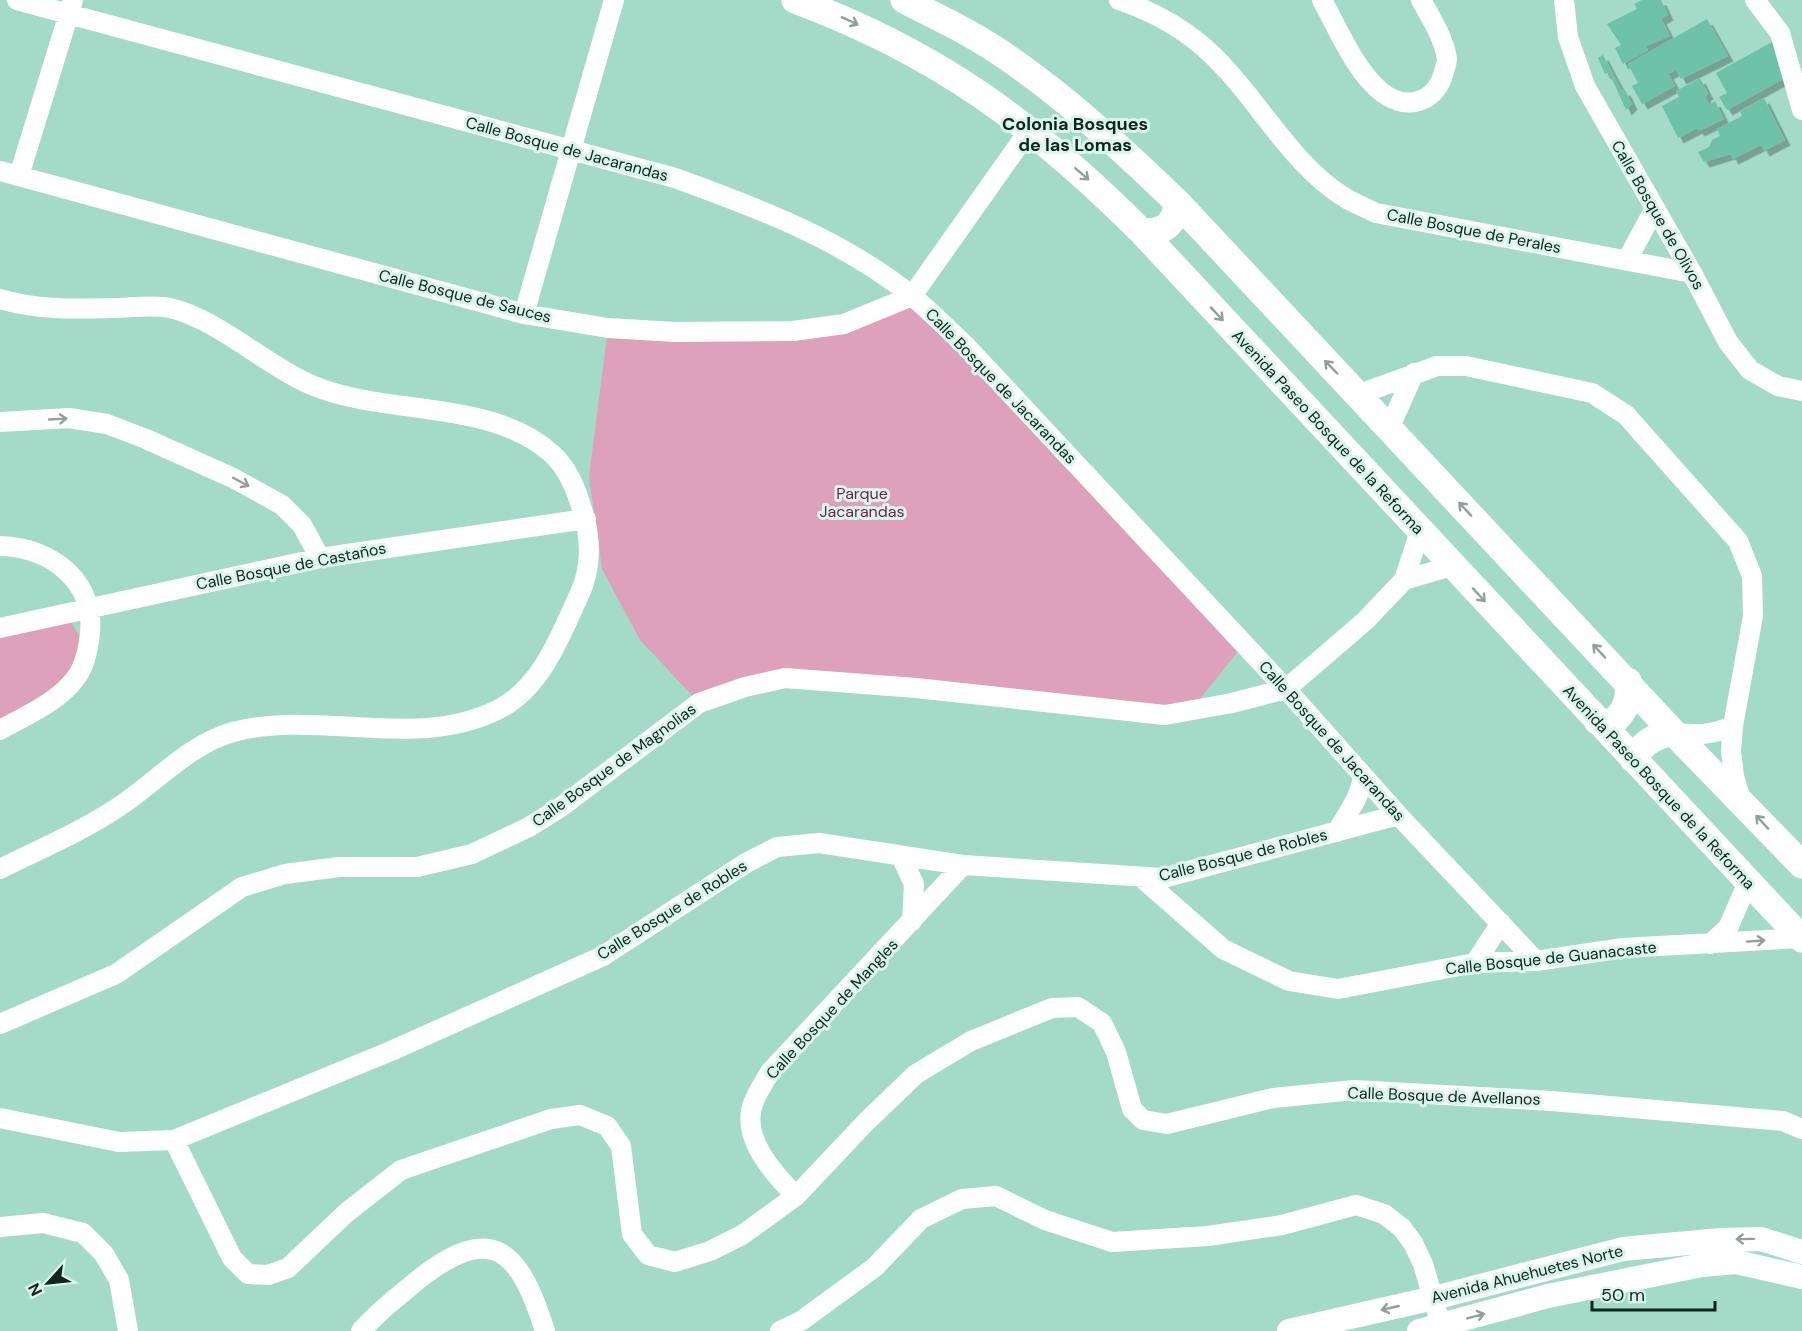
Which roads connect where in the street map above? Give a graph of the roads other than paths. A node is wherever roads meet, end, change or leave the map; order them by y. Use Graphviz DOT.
graph roads {
  1 [pos="18,0"];
  2 [pos="614,0"];
  3 [pos="795,0"];
  4 [pos="904,0"];
  5 [pos="1119,0"];
  6 [pos="1322,0"];
  7 [pos="1421,0"];
  8 [pos="1755,0"];
  9 [pos="1568,1"];
  10 [pos="72,7"];
  11 [pos="1802,110"];
  12 [pos="1030,129"];
  13 [pos="572,152"];
  14 [pos="9,174"];
  15 [pos="1178,203"];
  16 [pos="1654,210"];
  17 [pos="1142,232"];
  18 [pos="1212,241"];
  19 [pos="1627,260"];
  20 [pos="1179,273"];
  21 [pos="1692,273"];
  22 [pos="912,296"];
  23 [pos="0,299"];
  24 [pos="524,314"];
  25 [pos="1414,373"];
  26 [pos="1802,391"];
  27 [pos="1357,395"];
  28 [pos="0,422"];
  29 [pos="1389,429"];
  30 [pos="585,519"];
  31 [pos="1420,531"];
  32 [pos="0,546"];
  33 [pos="320,558"];
  34 [pos="1452,566"];
  35 [pos="1404,580"];
  36 [pos="89,607"];
  37 [pos="0,628"];
  38 [pos="1628,681"];
  39 [pos="1286,689"];
  40 [pos="1597,721"];
  41 [pos="1733,726"];
  42 [pos="0,730"];
  43 [pos="1673,732"];
  44 [pos="1633,759"];
  45 [pos="1362,775"];
  46 [pos="1742,800"];
  47 [pos="1398,815"];
  48 [pos="1337,832"];
  49 [pos="902,856"];
  50 [pos="1802,865"];
  51 [pos="963,866"];
  52 [pos="0,869"];
  53 [pos="1188,871"];
  54 [pos="1141,877"];
  55 [pos="1748,882"];
  56 [pos="1181,912"];
  57 [pos="912,921"];
  58 [pos="1501,923"];
  59 [pos="1802,938"];
  60 [pos="1710,944"];
  61 [pos="1536,961"];
  62 [pos="1475,963"];
  63 [pos="0,1024"];
  64 [pos="0,1118"];
  65 [pos="1802,1129"];
  66 [pos="174,1140"];
  67 [pos="796,1196"];
  68 [pos="0,1227"];
  69 [pos="1802,1252"];
  70 [pos="1802,1277"];
  71 [pos="1434,1298"];
  72 [pos="1430,1328"];
  73 [pos="128,1331"];
  74 [pos="361,1331"];
  75 [pos="545,1331"];
  76 [pos="780,1331"];
  77 [pos="1289,1331"];
  1 -- 10 [label="street, Calle Bosque de Jacarandas"];
  2 -- 13 [label="street"];
  3 -- 12 [label="main road, Avenida Paseo Bosque de la Reforma, one-way"];
  4 -- 15 [label="main road"];
  5 -- 19 [label="street, Calle Bosque de Perales"];
  6 -- 7 [label="street"];
  8 -- 11 [label="street"];
  9 -- 16 [label="street, Calle Bosque de Olivos"];
  10 -- 13 [label="street, Calle Bosque de Jacarandas"];
  10 -- 14 [label="street"];
  12 -- 17 [label="main road, Avenida Paseo Bosque de la Reforma, one-way"];
  12 -- 22 [label="street"];
  13 -- 22 [label="street, Calle Bosque de Jacarandas"];
  13 -- 24 [label="street"];
  14 -- 24 [label="street, Calle Bosque de Sauces"];
  15 -- 17 [label="main road"];
  15 -- 18 [label="main road"];
  16 -- 19 [label="street"];
  16 -- 21 [label="street, Calle Bosque de Olivos"];
  17 -- 20 [label="main road, Avenida Paseo Bosque de la Reforma"];
  18 -- 20 [label="main road"];
  27 -- 18 [label="main road, one-way"];
  19 -- 21 [label="street, Calle Bosque de Perales"];
  20 -- 31 [label="main road, Avenida Paseo Bosque de la Reforma, one-way"];
  21 -- 26 [label="street, Calle Bosque de Olivos"];
  22 -- 24 [label="street, Calle Bosque de Sauces"];
  22 -- 39 [label="street, Calle Bosque de Jacarandas"];
  23 -- 30 [label="street"];
  25 -- 27 [label="street"];
  25 -- 29 [label="street"];
  25 -- 41 [label="street"];
  27 -- 29 [label="main road"];
  28 -- 33 [label="street, one-way"];
  38 -- 29 [label="main road, one-way"];
  30 -- 33 [label="street, Calle Bosque de Castaños"];
  30 -- 52 [label="street"];
  31 -- 34 [label="main road, Avenida Paseo Bosque de la Reforma"];
  31 -- 35 [label="street, Calle Bosque de Magnolias"];
  32 -- 36 [label="street"];
  33 -- 36 [label="street, Calle Bosque de Castaños"];
  34 -- 35 [label="street"];
  34 -- 40 [label="main road, Avenida Paseo Bosque de la Reforma, one-way"];
  35 -- 39 [label="street, Calle Bosque de Magnolias"];
  36 -- 37 [label="street, Calle Bosque de Castaños"];
  36 -- 42 [label="street"];
  38 -- 40 [label="main road"];
  38 -- 43 [label="main road"];
  39 -- 45 [label="street, Calle Bosque de Jacarandas"];
  39 -- 63 [label="street, Calle Bosque de Magnolias"];
  40 -- 44 [label="main road, Avenida Paseo Bosque de la Reforma"];
  41 -- 43 [label="street"];
  41 -- 46 [label="street"];
  43 -- 44 [label="main road"];
  43 -- 46 [label="main road"];
  44 -- 55 [label="main road, Avenida Paseo Bosque de la Reforma"];
  45 -- 47 [label="street, Calle Bosque de Jacarandas"];
  45 -- 48 [label="street, Calle Bosque de Robles"];
  50 -- 46 [label="main road, one-way"];
  47 -- 48 [label="street, Calle Bosque de Robles"];
  47 -- 58 [label="street, Calle Bosque de Jacarandas"];
  48 -- 53 [label="street, Calle Bosque de Robles"];
  49 -- 51 [label="street, Calle Bosque de Robles"];
  49 -- 57 [label="street"];
  49 -- 66 [label="street, Calle Bosque de Robles"];
  51 -- 54 [label="street, Calle Bosque de Robles"];
  51 -- 57 [label="street, Calle Bosque de Mangles"];
  53 -- 54 [label="street, Calle Bosque de Robles"];
  53 -- 56 [label="street"];
  54 -- 56 [label="street, Calle Bosque de Guanacaste"];
  55 -- 59 [label="main road, Avenida Paseo Bosque de la Reforma"];
  55 -- 60 [label="street"];
  56 -- 62 [label="street, Calle Bosque de Guanacaste"];
  57 -- 67 [label="street, Calle Bosque de Mangles"];
  58 -- 61 [label="street, Calle Bosque de Jacarandas"];
  58 -- 62 [label="street"];
  60 -- 59 [label="street, Calle Bosque de Guanacaste, one-way"];
  60 -- 61 [label="street, Calle Bosque de Guanacaste"];
  61 -- 62 [label="street, Calle Bosque de Guanacaste"];
  64 -- 66 [label="street, Calle Bosque de Robles"];
  65 -- 67 [label="street, Calle Bosque de Avellanos"];
  66 -- 67 [label="street, Calle Bosque de Avellanos"];
  68 -- 73 [label="street"];
  69 -- 71 [label="street, Avenida Ahuehuetes Norte, one-way"];
  72 -- 70 [label="street, Avenida Ahuehuetes Norte, one-way"];
  71 -- 72 [label="street"];
  71 -- 76 [label="street"];
  71 -- 77 [label="street, Avenida Ahuehuetes Norte, one-way"];
  74 -- 75 [label="street"];
}
